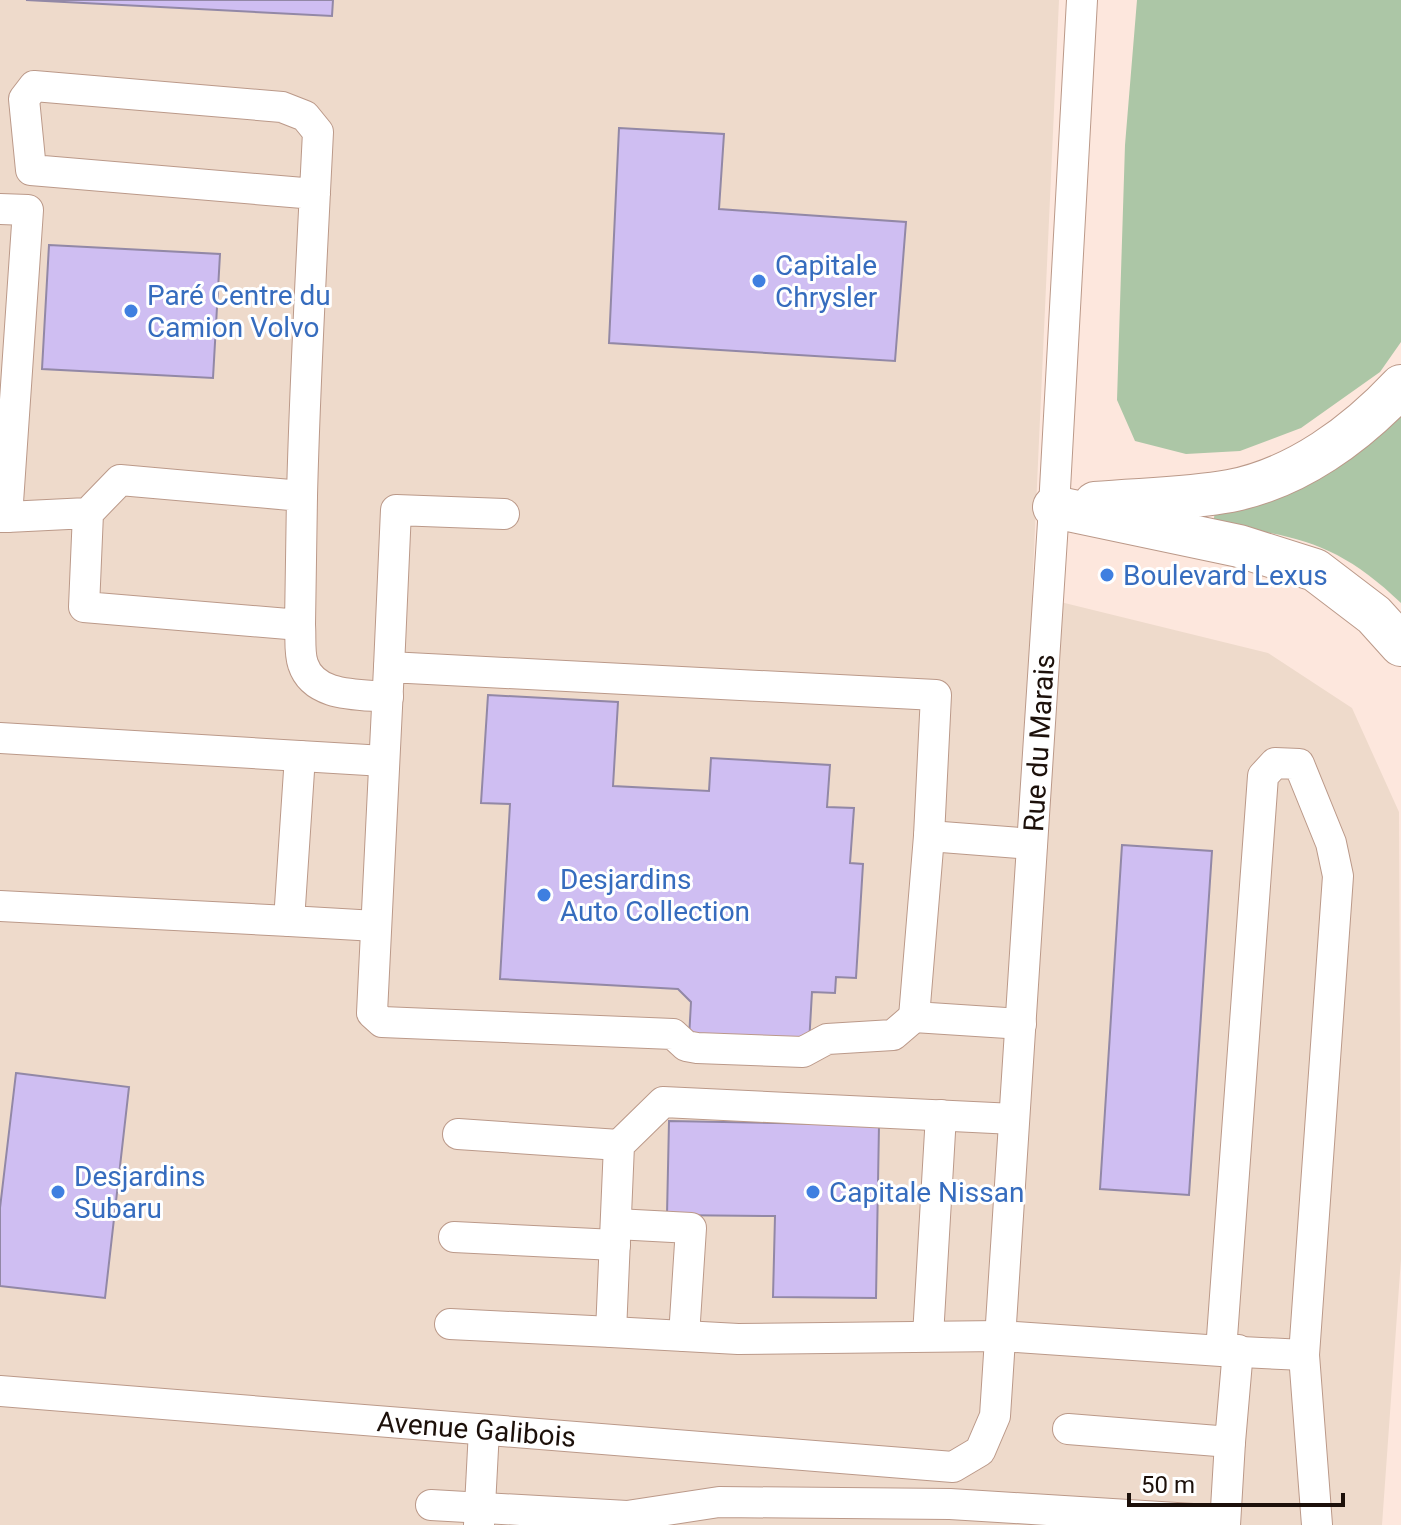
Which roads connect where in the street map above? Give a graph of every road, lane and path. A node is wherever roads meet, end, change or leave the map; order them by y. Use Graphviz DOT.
graph roads {
  1 [pos="1082,0"];
  2 [pos="31,170"];
  3 [pos="315,194"];
  4 [pos="14,209"];
  5 [pos="1401,386"];
  6 [pos="302,496"];
  7 [pos="1054,507"];
  8 [pos="88,513"];
  9 [pos="504,514"];
  10 [pos="4,517"];
  11 [pos="300,625"];
  12 [pos="1401,645"];
  13 [pos="389,667"];
  14 [pos="388,697"];
  15 [pos="0,738"];
  16 [pos="300,756"];
  17 [pos="384,761"];
  18 [pos="929,836"];
  19 [pos="1032,844"];
  20 [pos="0,906"];
  21 [pos="289,921"];
  22 [pos="376,926"];
  23 [pos="914,1017"];
  24 [pos="1021,1024"];
  25 [pos="941,1115"];
  26 [pos="1014,1119"];
  27 [pos="458,1134"];
  28 [pos="619,1145"];
  29 [pos="615,1235"];
  30 [pos="454,1237"];
  31 [pos="450,1324"];
  32 [pos="611,1332"];
  33 [pos="684,1336"];
  34 [pos="928,1336"];
  35 [pos="1000,1336"];
  36 [pos="1229,1350"];
  37 [pos="1304,1355"];
  38 [pos="0,1391"];
  39 [pos="1068,1429"];
  40 [pos="484,1430"];
  41 [pos="1230,1442"];
  42 [pos="953,1467"];
  43 [pos="431,1505"];
  44 [pos="479,1516"];
  45 [pos="626,1520"];
  46 [pos="1225,1523"];
  47 [pos="1317,1525"];
  1 -- 7 [label="street, Rue du Marais"];
  2 -- 3 [label="street"];
  2 -- 3 [label="street"];
  2 -- 4 [label="street"];
  3 -- 6 [label="street"];
  4 -- 10 [label="street"];
  5 -- 7 [label="highway"];
  6 -- 8 [label="street"];
  6 -- 11 [label="street"];
  7 -- 12 [label="highway"];
  7 -- 19 [label="street, Rue du Marais"];
  8 -- 10 [label="street"];
  8 -- 11 [label="street"];
  9 -- 13 [label="street"];
  11 -- 14 [label="street"];
  13 -- 14 [label="street"];
  13 -- 18 [label="street"];
  14 -- 17 [label="street"];
  15 -- 16 [label="street"];
  16 -- 17 [label="street"];
  16 -- 21 [label="street"];
  17 -- 22 [label="street"];
  18 -- 19 [label="street"];
  18 -- 23 [label="street"];
  19 -- 24 [label="street, Rue du Marais"];
  20 -- 21 [label="street"];
  21 -- 22 [label="street"];
  22 -- 23 [label="street"];
  23 -- 24 [label="street"];
  24 -- 26 [label="street, Rue du Marais"];
  25 -- 26 [label="street"];
  25 -- 28 [label="street"];
  25 -- 34 [label="street"];
  26 -- 35 [label="street, Rue du Marais"];
  27 -- 28 [label="street"];
  28 -- 29 [label="street"];
  29 -- 30 [label="street"];
  29 -- 32 [label="street"];
  29 -- 33 [label="street"];
  31 -- 32 [label="street"];
  32 -- 33 [label="street"];
  33 -- 34 [label="street"];
  34 -- 35 [label="street"];
  35 -- 36 [label="street"];
  35 -- 42 [label="street, Rue du Marais"];
  36 -- 37 [label="street"];
  36 -- 37 [label="street"];
  36 -- 41 [label="street"];
  37 -- 47 [label="street"];
  38 -- 40 [label="street, Avenue Galibois"];
  39 -- 41 [label="street"];
  40 -- 42 [label="street, Avenue Galibois"];
  40 -- 44 [label="street"];
  41 -- 46 [label="street"];
  43 -- 44 [label="street"];
  44 -- 45 [label="street"];
  45 -- 46 [label="street"];
}
